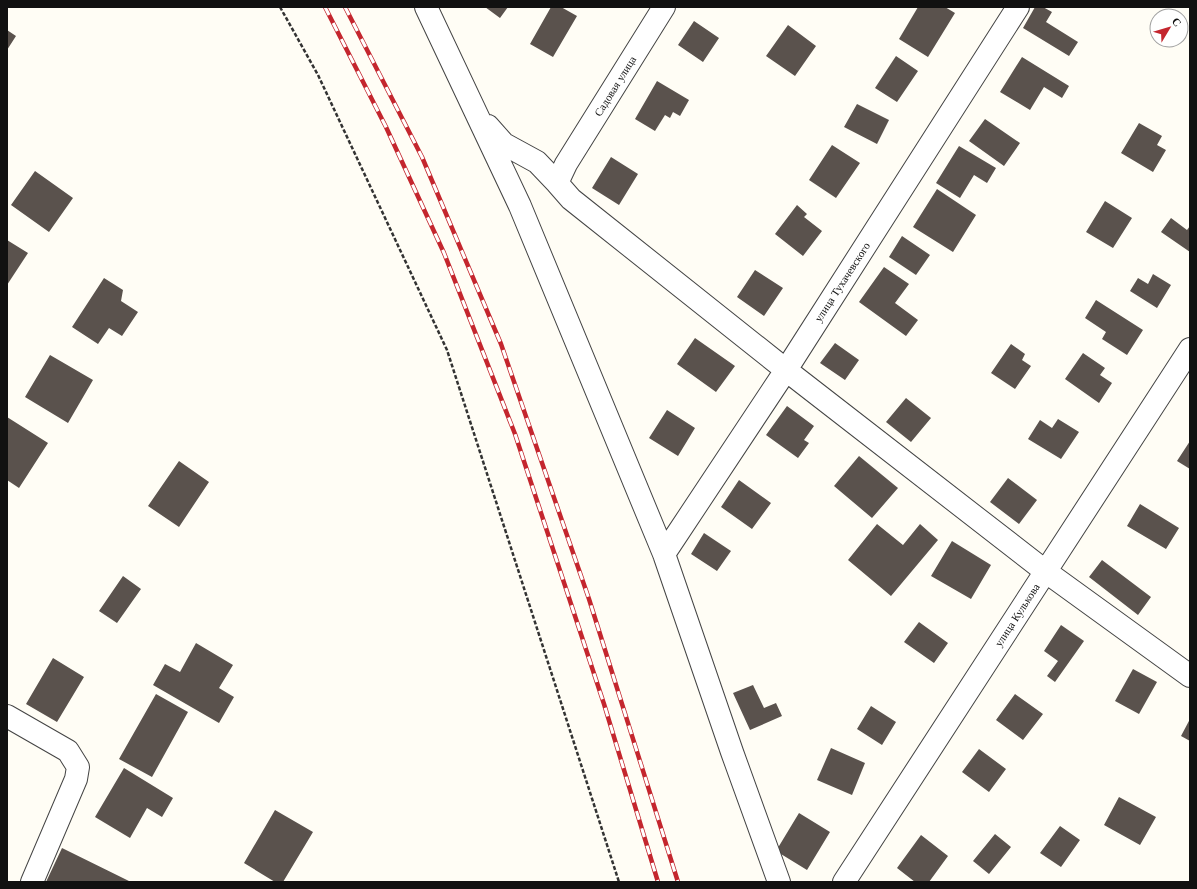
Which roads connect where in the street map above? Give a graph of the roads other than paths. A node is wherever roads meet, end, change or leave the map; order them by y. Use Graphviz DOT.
graph roads {
  1 [pos="426,7"];
  2 [pos="664,7"];
  3 [pos="1018,7"];
  4 [pos="476,112"];
  5 [pos="557,184"];
  6 [pos="1190,349"];
  7 [pos="786,370"];
  8 [pos="664,554"];
  9 [pos="1045,571"];
  10 [pos="1190,676"];
  11 [pos="7,716"];
  12 [pos="32,882"];
  13 [pos="779,882"];
  14 [pos="844,882"];
  1 -- 4 [label="street"];
  2 -- 5 [label="street, Садовая улица"];
  3 -- 7 [label="street, улица Тухачевского"];
  4 -- 5 [label="street"];
  4 -- 8 [label="street"];
  5 -- 7 [label="street"];
  6 -- 9 [label="street, улица Кулькова"];
  7 -- 8 [label="street, улица Тухачевского"];
  7 -- 9 [label="street"];
  8 -- 13 [label="street"];
  9 -- 10 [label="street"];
  9 -- 14 [label="street, улица Кулькова"];
  11 -- 12 [label="street"];
}
